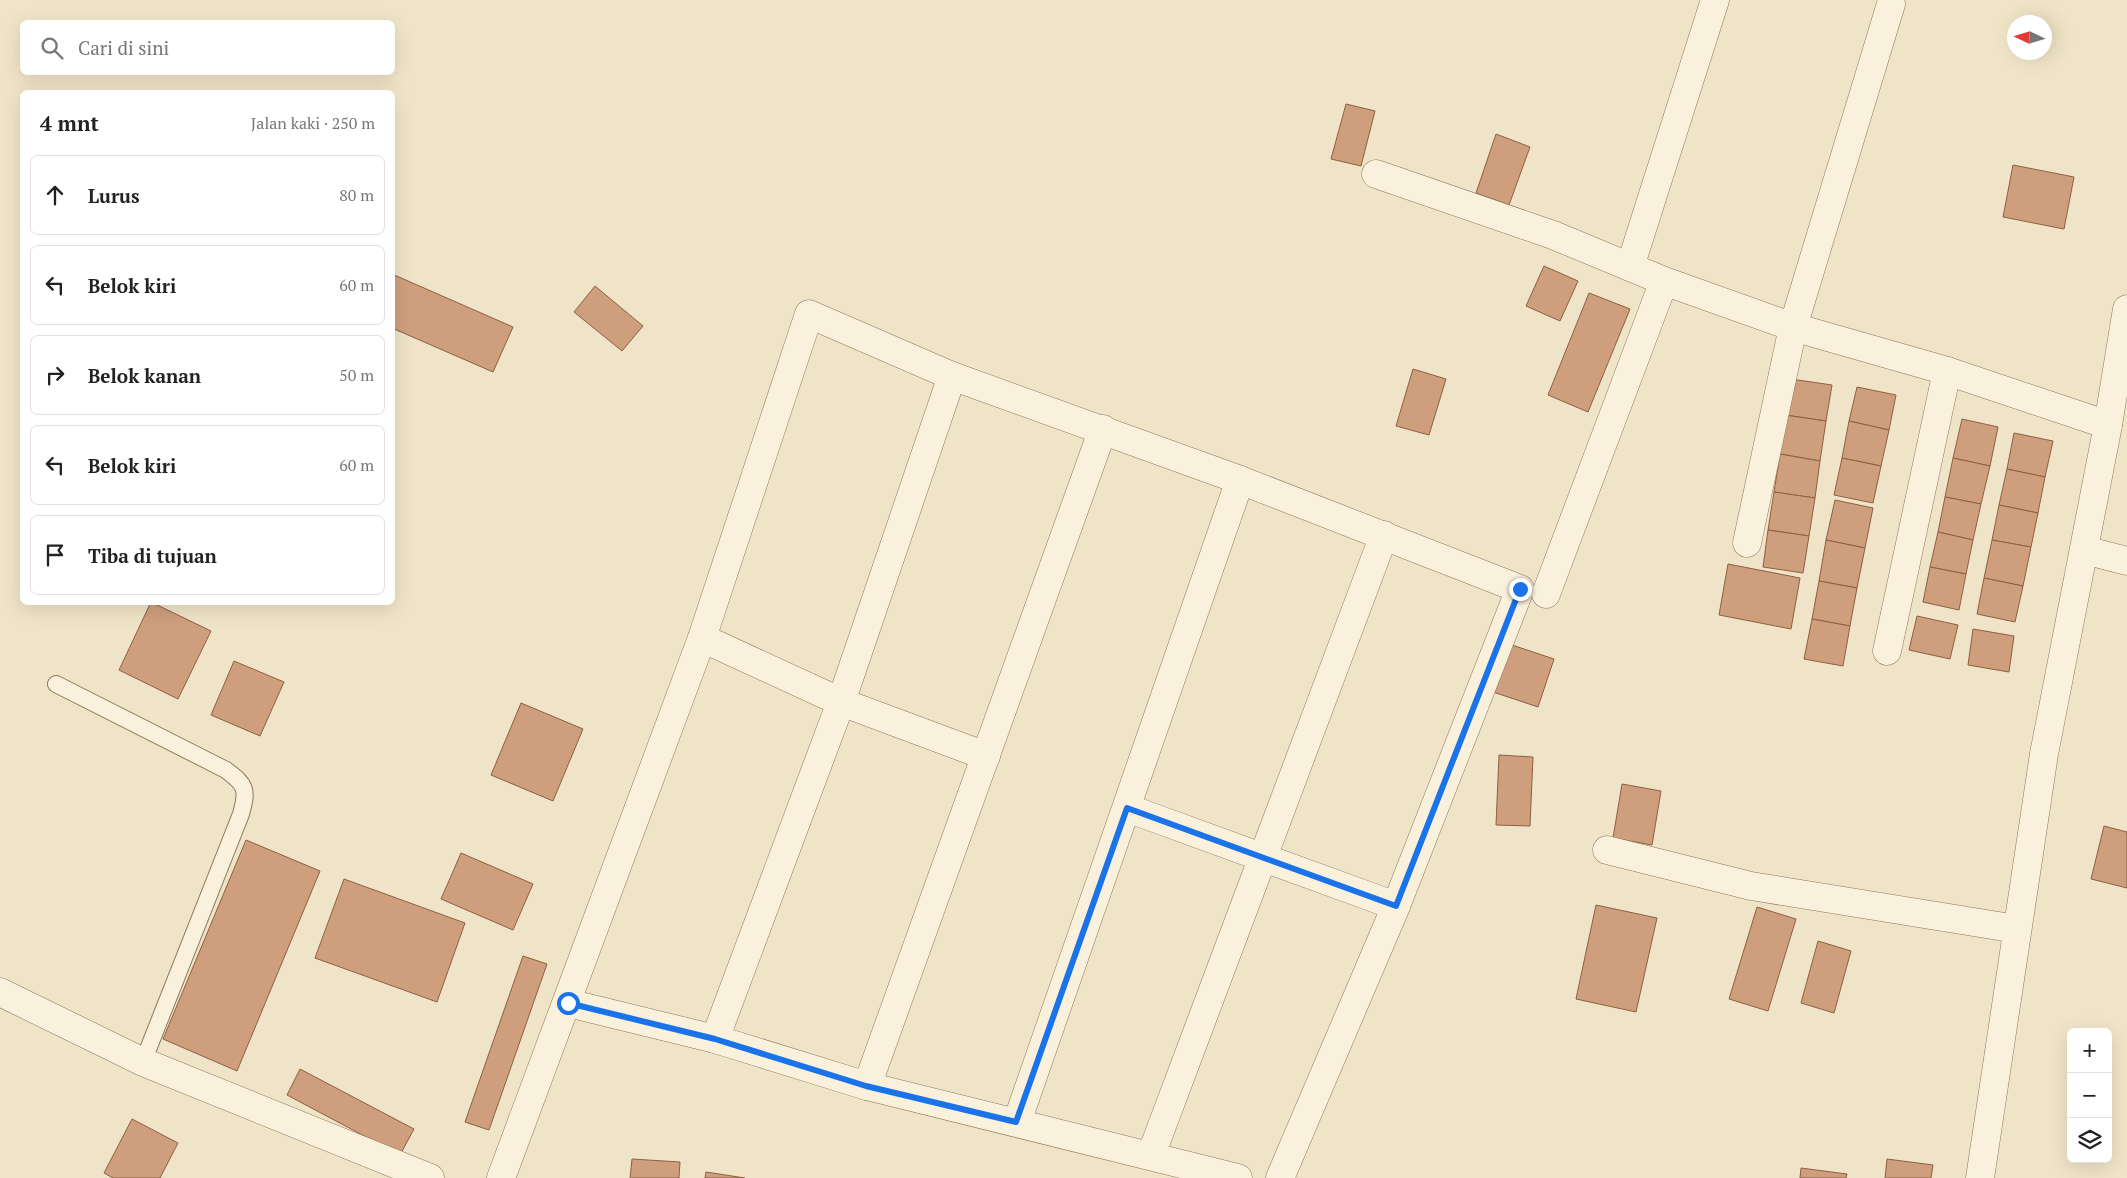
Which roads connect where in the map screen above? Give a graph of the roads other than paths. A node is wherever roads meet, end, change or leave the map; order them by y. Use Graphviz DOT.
graph roads {
  1 [pos="1715,0"];
  2 [pos="1891,4"];
  3 [pos="1376,174"];
  4 [pos="1630,266"];
  5 [pos="1664,281"];
  6 [pos="2127,309"];
  7 [pos="1793,327"];
  8 [pos="1947,371"];
  9 [pos="952,376"];
  10 [pos="2108,425"];
  11 [pos="1103,429"];
  12 [pos="1240,480"];
  13 [pos="1384,535"];
  14 [pos="1747,543"];
  15 [pos="2084,550"];
  16 [pos="2127,561"];
  17 [pos="1546,594"];
  18 [pos="702,638"];
  19 [pos="1887,651"];
  20 [pos="56,684"];
  21 [pos="841,702"];
  22 [pos="986,756"];
  23 [pos="1127,808"];
  24 [pos="1607,850"];
  25 [pos="1264,857"];
  26 [pos="1396,906"];
  27 [pos="2017,930"];
  28 [pos="0,992"];
  29 [pos="568,1003"];
  30 [pos="715,1039"];
  31 [pos="143,1062"];
  32 [pos="866,1086"];
  33 [pos="1016,1122"];
  34 [pos="1151,1155"];
  35 [pos="430,1178"];
  36 [pos="501,1178"];
  37 [pos="1238,1178"];
  38 [pos="1280,1178"];
  39 [pos="1980,1178"];
  1 -- 4 [label="street"];
  2 -- 7 [label="street"];
  3 -- 4 [label="street"];
  4 -- 5 [label="street"];
  5 -- 7 [label="street"];
  5 -- 17 [label="street"];
  6 -- 10 [label="street"];
  7 -- 8 [label="street"];
  7 -- 14 [label="street"];
  8 -- 10 [label="street"];
  8 -- 19 [label="street"];
  9 -- 11 [label="street"];
  9 -- 18 [label="street"];
  9 -- 21 [label="street"];
  10 -- 15 [label="street"];
  11 -- 12 [label="street"];
  11 -- 22 [label="street"];
  12 -- 13 [label="street"];
  12 -- 23 [label="street"];
  13 -- 25 [label="street"];
  13 -- 26 [label="street"];
  15 -- 16 [label="street"];
  15 -- 27 [label="street"];
  18 -- 21 [label="street"];
  18 -- 29 [label="street"];
  20 -- 31 [label="lane"];
  21 -- 22 [label="street"];
  21 -- 30 [label="street"];
  22 -- 32 [label="street"];
  23 -- 25 [label="street"];
  23 -- 33 [label="street"];
  24 -- 27 [label="street"];
  25 -- 26 [label="street"];
  25 -- 34 [label="street"];
  26 -- 38 [label="street"];
  27 -- 39 [label="street"];
  28 -- 31 [label="street"];
  29 -- 30 [label="street"];
  29 -- 36 [label="street"];
  30 -- 32 [label="street"];
  31 -- 35 [label="street"];
  32 -- 33 [label="street"];
  33 -- 34 [label="street"];
  34 -- 37 [label="street"];
}
